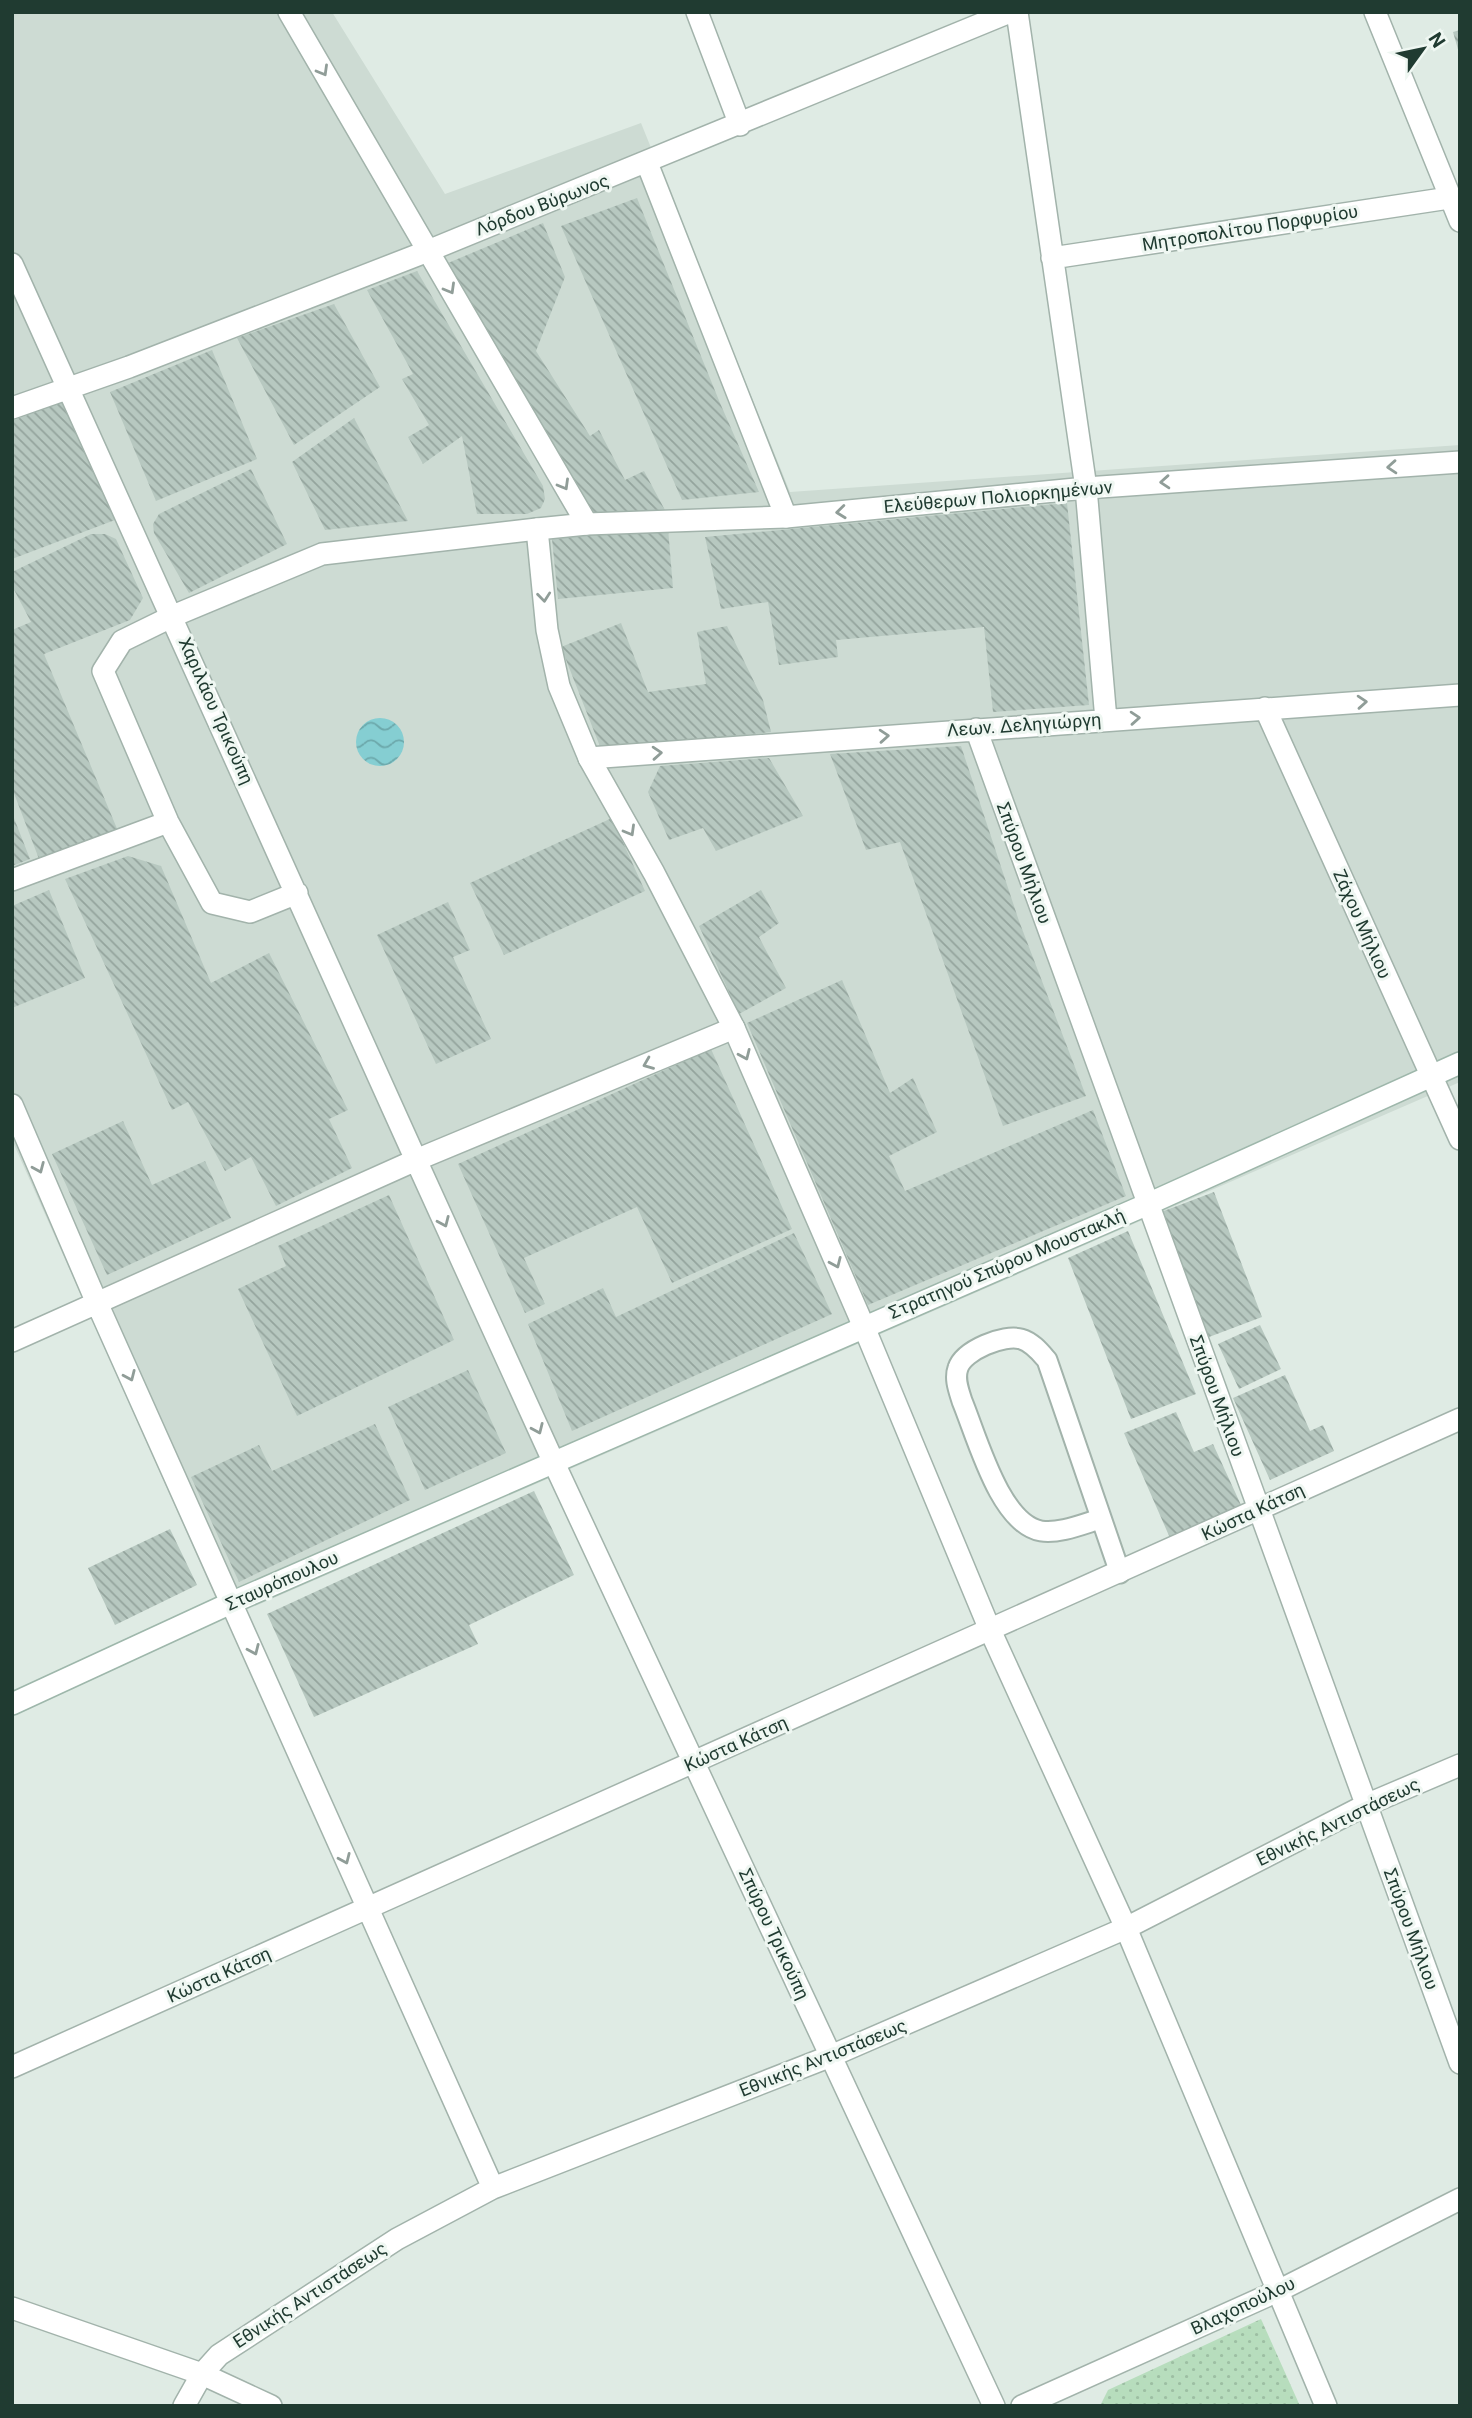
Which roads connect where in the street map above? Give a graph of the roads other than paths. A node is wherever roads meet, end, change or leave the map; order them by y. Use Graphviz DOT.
graph roads {
  1 [pos="289,12"];
  2 [pos="697,12"];
  3 [pos="1010,12"];
  4 [pos="1017,12"];
  5 [pos="1376,12"];
  6 [pos="740,125"];
  7 [pos="647,163"];
  8 [pos="1448,198"];
  9 [pos="1460,221"];
  10 [pos="428,251"];
  11 [pos="1052,258"];
  12 [pos="12,264"];
  13 [pos="70,389"];
  14 [pos="12,408"];
  15 [pos="1460,462"];
  16 [pos="1086,488"];
  17 [pos="786,517"];
  18 [pos="587,524"];
  19 [pos="537,529"];
  20 [pos="173,616"];
  21 [pos="1460,695"];
  22 [pos="1265,708"];
  23 [pos="1106,720"];
  24 [pos="975,729"];
  25 [pos="589,758"];
  26 [pos="168,822"];
  27 [pos="12,880"];
  28 [pos="298,893"];
  29 [pos="734,1028"];
  30 [pos="1460,1063"];
  31 [pos="1431,1076"];
  32 [pos="12,1105"];
  33 [pos="1460,1139"];
  34 [pos="416,1160"];
  35 [pos="1148,1204"];
  36 [pos="97,1303"];
  37 [pos="864,1326"];
  38 [pos="12,1341"];
  39 [pos="1460,1419"];
  40 [pos="554,1463"];
  41 [pos="1258,1508"];
  42 [pos="1100,1519"];
  43 [pos="1120,1573"];
  44 [pos="233,1602"];
  45 [pos="990,1630"];
  46 [pos="12,1704"];
  47 [pos="694,1763"];
  48 [pos="1460,1765"];
  49 [pos="1366,1805"];
  50 [pos="367,1909"];
  51 [pos="1126,1928"];
  52 [pos="831,2056"];
  53 [pos="1460,2063"];
  54 [pos="12,2067"];
  55 [pos="493,2188"];
  56 [pos="1460,2199"];
  57 [pos="1278,2291"];
  58 [pos="14,2304"];
  59 [pos="202,2374"];
  60 [pos="184,2406"];
  61 [pos="271,2406"];
  62 [pos="994,2406"];
  63 [pos="1022,2406"];
  64 [pos="1326,2406"];
  1 -- 10 [label="street, one-way"];
  2 -- 6 [label="street"];
  3 -- 6 [label="street, Λόρδου Βύρωνος"];
  4 -- 11 [label="street"];
  5 -- 8 [label="street"];
  6 -- 7 [label="street, Λόρδου Βύρωνος"];
  7 -- 10 [label="street, Λόρδου Βύρωνος"];
  7 -- 17 [label="street"];
  8 -- 9 [label="street"];
  8 -- 11 [label="street, Μητροπολίτου Πορφυρίου"];
  10 -- 13 [label="street, Λόρδου Βύρωνος"];
  10 -- 18 [label="street, one-way"];
  11 -- 16 [label="street"];
  12 -- 13 [label="street, Χαριλάου Τρικούπη"];
  13 -- 14 [label="street, Λόρδου Βύρωνος"];
  13 -- 20 [label="street, Χαριλάου Τρικούπη"];
  15 -- 16 [label="street, Ελεύθερων Πολιορκημένων, one-way"];
  16 -- 17 [label="street, Ελεύθερων Πολιορκημένων, one-way"];
  16 -- 23 [label="street"];
  17 -- 18 [label="street, Ελεύθερων Πολιορκημένων"];
  18 -- 19 [label="street, Ελεύθερων Πολιορκημένων"];
  19 -- 20 [label="street, Ελεύθερων Πολιορκημένων"];
  19 -- 25 [label="street, one-way"];
  20 -- 26 [label="street, Ελεύθερων Πολιορκημένων"];
  20 -- 28 [label="street, Χαριλάου Τρικούπη"];
  22 -- 21 [label="street, Λεων. Δεληγιώργη, one-way"];
  23 -- 22 [label="street, Λεων. Δεληγιώργη, one-way"];
  22 -- 31 [label="street, Ζάχου Μήλιου"];
  23 -- 24 [label="street, Λεων. Δεληγιώργη"];
  25 -- 24 [label="street, Λεων. Δεληγιώργη, one-way"];
  24 -- 35 [label="street, Σπύρου Μήλιου"];
  25 -- 29 [label="street, one-way"];
  26 -- 27 [label="street"];
  26 -- 28 [label="street"];
  28 -- 34 [label="street, Χαριλάου Τρικούπη"];
  29 -- 34 [label="street, one-way"];
  29 -- 37 [label="street, one-way"];
  30 -- 31 [label="street, Στρατηγού Σπύρου Μουστακλή"];
  31 -- 33 [label="street, Ζάχου Μήλιου"];
  31 -- 35 [label="street, Στρατηγού Σπύρου Μουστακλή"];
  32 -- 36 [label="street, one-way"];
  34 -- 36 [label="street"];
  34 -- 40 [label="street, Χαριλάου Τρικούπη, one-way"];
  35 -- 37 [label="street, Στρατηγού Σπύρου Μουστακλή"];
  35 -- 41 [label="street, Σπύρου Μήλιου"];
  36 -- 38 [label="street"];
  36 -- 44 [label="street, one-way"];
  37 -- 40 [label="street, Στρατηγού Σπύρου Μουστακλή"];
  37 -- 45 [label="street"];
  39 -- 41 [label="street, Κώστα Κάτση"];
  40 -- 44 [label="street, Σταυρόπουλου"];
  40 -- 47 [label="street, Σπύρου Τρικούπη"];
  41 -- 43 [label="street, Κώστα Κάτση"];
  41 -- 49 [label="street, Σπύρου Μήλιου"];
  42 -- 42 [label="lane"];
  42 -- 43 [label="lane"];
  43 -- 45 [label="street, Κώστα Κάτση"];
  44 -- 46 [label="street, Σταυρόπουλου"];
  44 -- 50 [label="street, one-way"];
  45 -- 47 [label="street, Κώστα Κάτση"];
  45 -- 51 [label="street"];
  47 -- 50 [label="street, Κώστα Κάτση"];
  47 -- 52 [label="street, Σπύρου Τρικούπη"];
  48 -- 49 [label="street, Εθνικής Αντιστάσεως"];
  49 -- 51 [label="street, Εθνικής Αντιστάσεως"];
  49 -- 53 [label="street, Σπύρου Μήλιου"];
  50 -- 54 [label="street, Κώστα Κάτση"];
  50 -- 55 [label="street"];
  51 -- 52 [label="street, Εθνικής Αντιστάσεως"];
  51 -- 57 [label="street"];
  52 -- 55 [label="street, Εθνικής Αντιστάσεως"];
  52 -- 62 [label="street, Σπύρου Τρικούπη"];
  55 -- 59 [label="street, Εθνικής Αντιστάσεως"];
  56 -- 57 [label="street, Βλαχοπούλου"];
  57 -- 63 [label="street, Βλαχοπούλου"];
  57 -- 64 [label="street"];
  58 -- 59 [label="street"];
  59 -- 60 [label="street, Εθνικής Αντιστάσεως"];
  59 -- 61 [label="street"];
}
